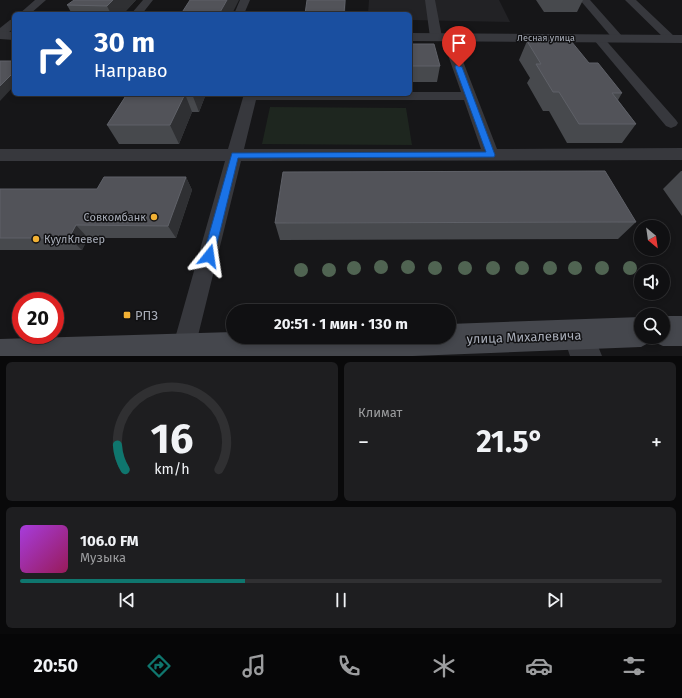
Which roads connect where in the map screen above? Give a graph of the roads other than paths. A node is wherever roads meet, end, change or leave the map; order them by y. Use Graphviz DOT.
graph roads {
  1 [pos="40,0"];
  2 [pos="148,0"];
  3 [pos="245,0"];
  4 [pos="430,0"];
  5 [pos="585,0"];
  6 [pos="630,0"];
  7 [pos="26,12"];
  8 [pos="138,12"];
  9 [pos="240,12"];
  10 [pos="12,24"];
  11 [pos="0,35"];
  12 [pos="12,36"];
  13 [pos="412,37"];
  14 [pos="442,37"];
  15 [pos="598,38"];
  16 [pos="618,38"];
  17 [pos="676,39"];
  18 [pos="251,96"];
  19 [pos="412,96"];
  20 [pos="469,96"];
  21 [pos="671,123"];
  22 [pos="682,154"];
  23 [pos="0,155"];
  24 [pos="235,155"];
  25 [pos="491,155"];
  26 [pos="670,331"];
  27 [pos="682,331"];
  28 [pos="634,334"];
  29 [pos="582,346"];
  30 [pos="184,349"];
  31 [pos="0,354"];
  1 -- 7 [label="lane"];
  2 -- 8 [label="lane"];
  3 -- 9 [label="lane"];
  4 -- 14 [label="lane"];
  5 -- 16 [label="lane"];
  6 -- 17 [label="lane"];
  10 -- 11 [label="lane"];
  11 -- 12 [label="street"];
  13 -- 14 [label="street, Лесная улица"];
  14 -- 15 [label="street, Лесная улица"];
  14 -- 20 [label="lane"];
  15 -- 16 [label="street, Лесная улица"];
  15 -- 21 [label="lane"];
  16 -- 17 [label="street, Лесная улица"];
  18 -- 24 [label="lane"];
  19 -- 20 [label="lane"];
  20 -- 25 [label="lane"];
  22 -- 25 [label="lane"];
  23 -- 24 [label="lane"];
  24 -- 25 [label="lane"];
  24 -- 30 [label="lane"];
  26 -- 27 [label="main road"];
  28 -- 29 [label="main road, улица Михалевича"];
  29 -- 30 [label="main road, улица Михалевича"];
  30 -- 31 [label="main road, улица Михалевича"];
}
